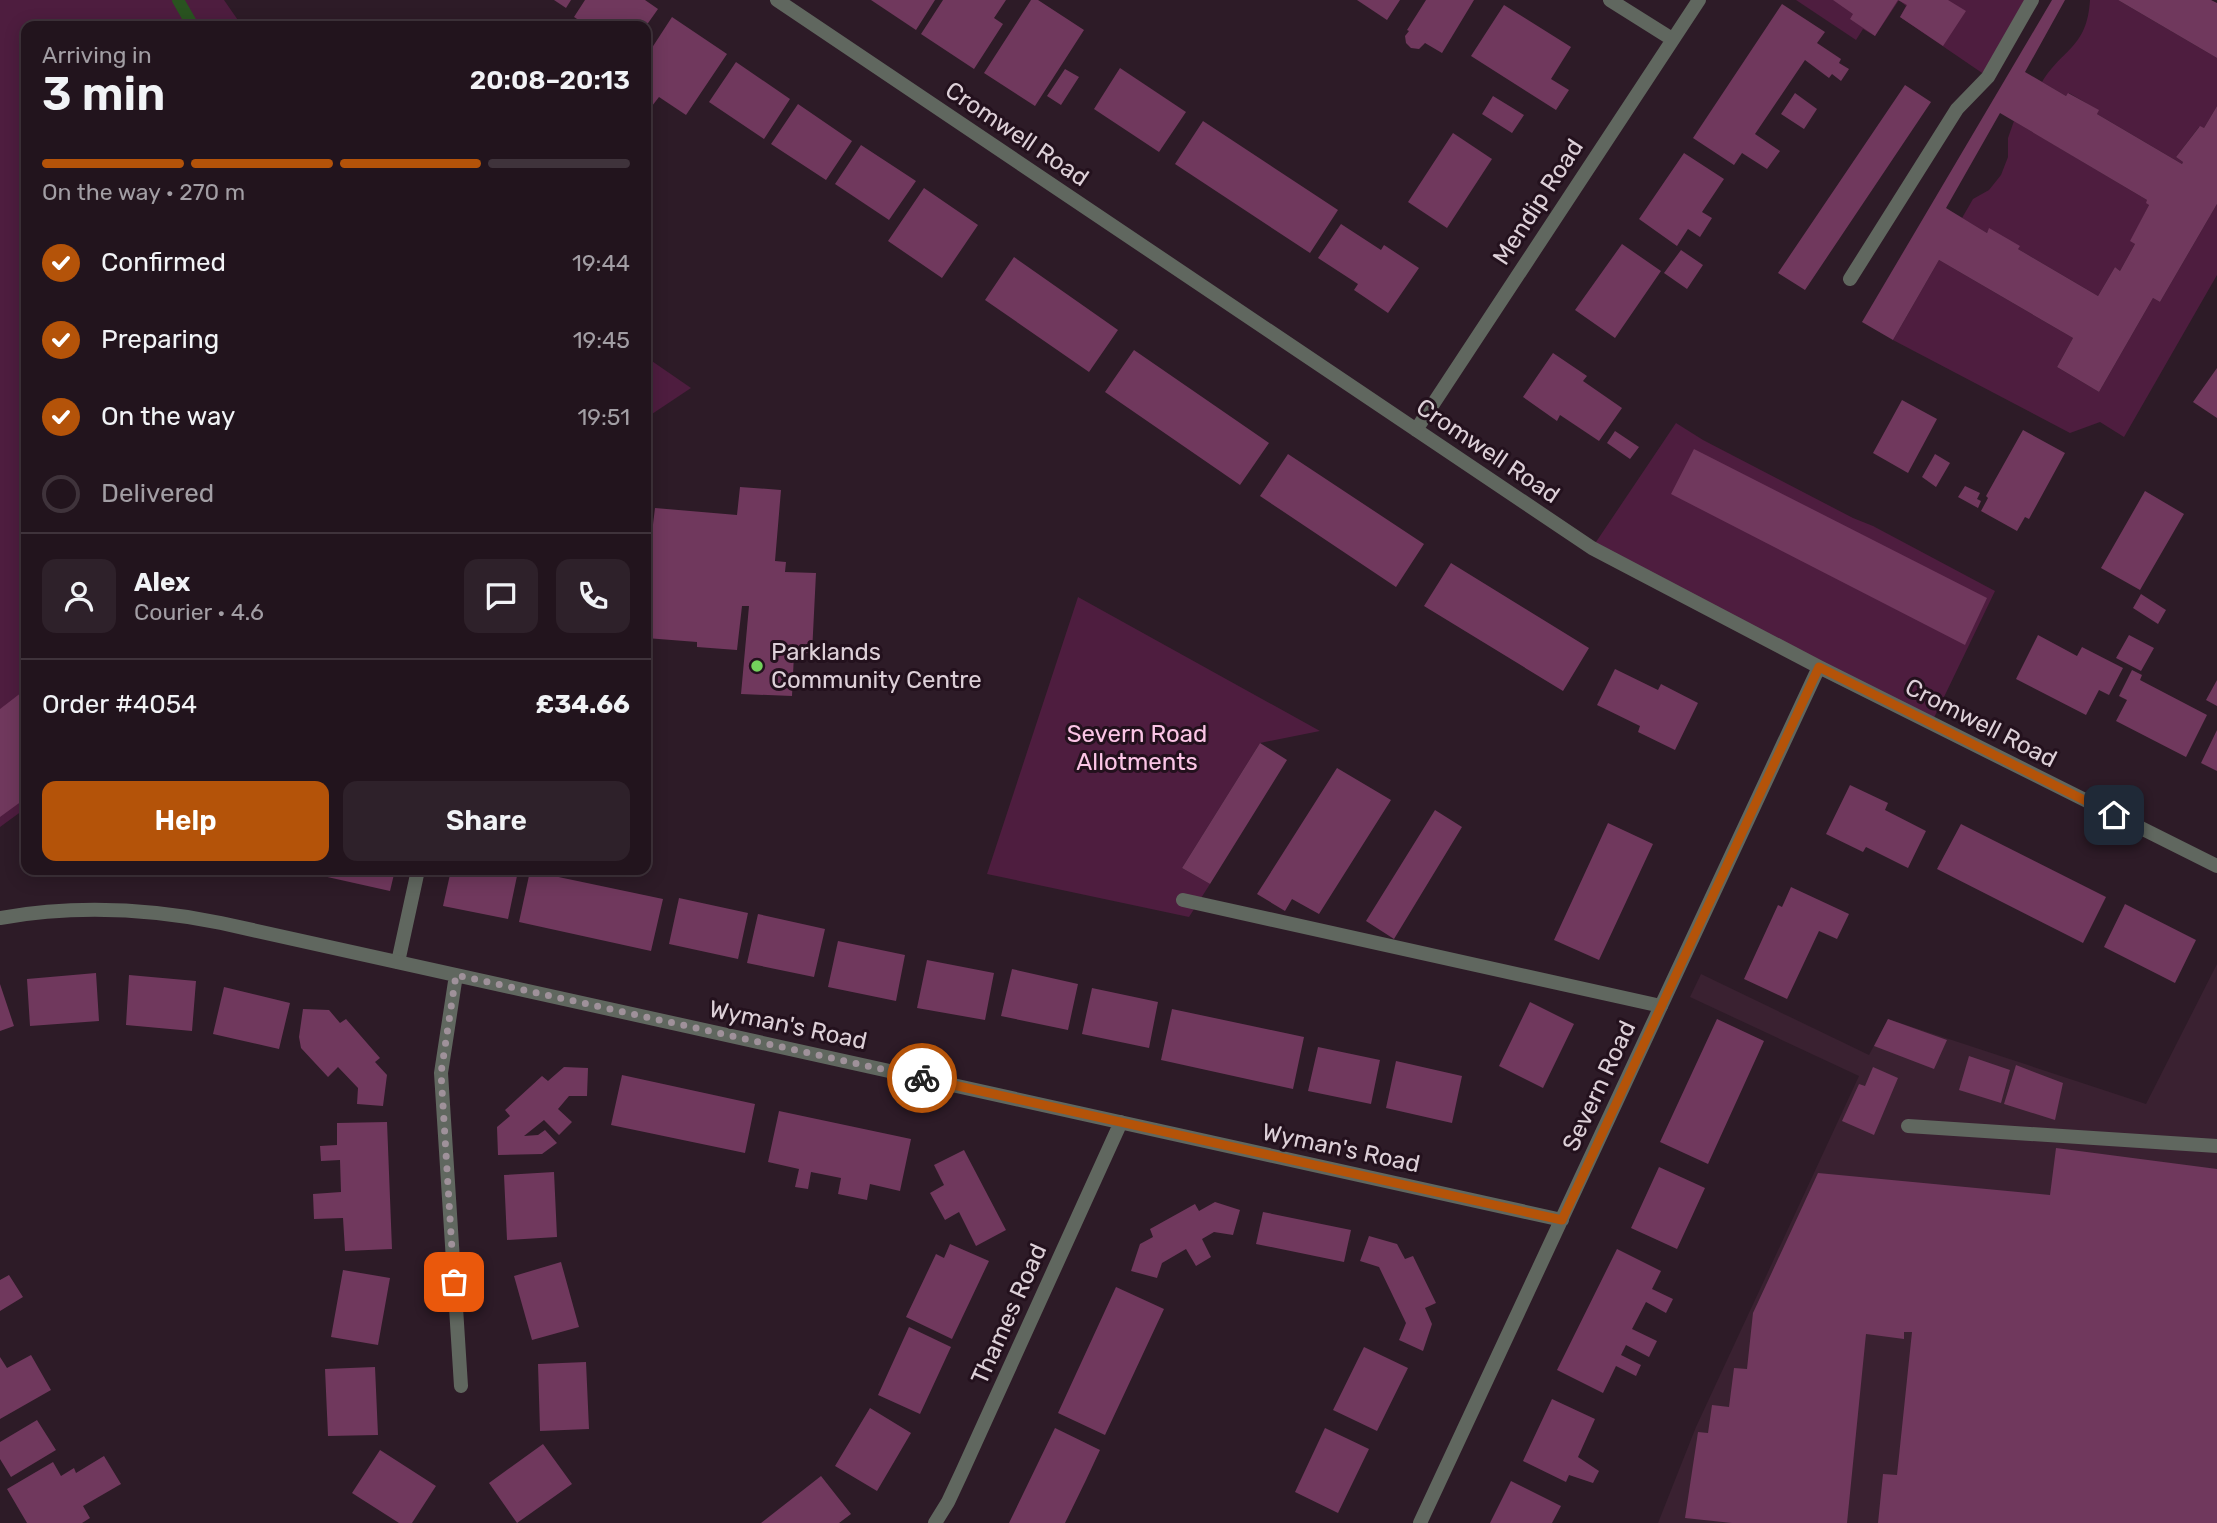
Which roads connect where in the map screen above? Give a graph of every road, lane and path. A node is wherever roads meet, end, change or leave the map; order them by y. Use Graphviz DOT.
graph roads {
  1 [pos="777,0"];
  2 [pos="1610,0"];
  3 [pos="1699,0"];
  4 [pos="2032,0"];
  5 [pos="1672,39"];
  6 [pos="1850,279"];
  7 [pos="1416,430"];
  8 [pos="1819,667"];
  9 [pos="2217,866"];
  10 [pos="417,875"];
  11 [pos="1182,900"];
  12 [pos="0,918"];
  13 [pos="398,962"];
  14 [pos="456,975"];
  15 [pos="1661,1006"];
  16 [pos="1121,1122"];
  17 [pos="1908,1126"];
  18 [pos="2217,1146"];
  19 [pos="1562,1220"];
  20 [pos="461,1386"];
  21 [pos="935,1523"];
  22 [pos="1420,1523"];
  1 -- 7 [label="street, Cromwell Road"];
  2 -- 5 [label="street"];
  3 -- 5 [label="street, Mendip Road"];
  4 -- 6 [label="street"];
  5 -- 7 [label="street, Mendip Road"];
  7 -- 8 [label="street, Cromwell Road"];
  8 -- 9 [label="street, Cromwell Road"];
  8 -- 15 [label="street, Severn Road"];
  10 -- 13 [label="street"];
  11 -- 15 [label="street"];
  12 -- 13 [label="street, Wyman's Road"];
  13 -- 14 [label="street, Wyman's Road"];
  14 -- 16 [label="street, Wyman's Road"];
  14 -- 20 [label="street"];
  15 -- 19 [label="street, Severn Road"];
  16 -- 19 [label="street, Wyman's Road"];
  16 -- 21 [label="street, Thames Road"];
  17 -- 18 [label="street"];
  19 -- 22 [label="street, Severn Road"];
}
